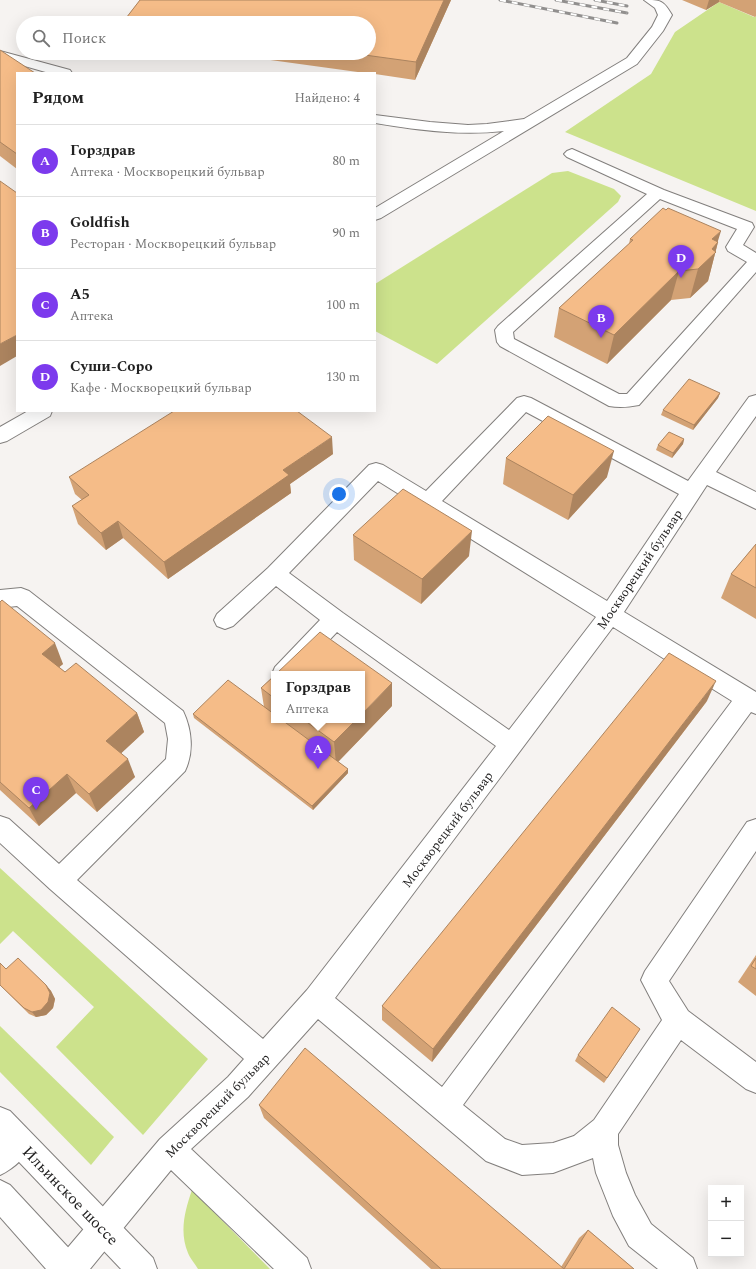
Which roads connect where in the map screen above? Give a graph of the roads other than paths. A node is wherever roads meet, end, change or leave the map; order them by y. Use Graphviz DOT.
graph roads {
  1 [pos="651,0"];
  2 [pos="0,55"];
  3 [pos="16,60"];
  4 [pos="17,60"];
  5 [pos="59,72"];
  6 [pos="540,117"];
  7 [pos="376,119"];
  8 [pos="572,154"];
  9 [pos="658,193"];
  10 [pos="376,214"];
  11 [pos="756,261"];
  12 [pos="756,402"];
  13 [pos="41,412"];
  14 [pos="0,436"];
  15 [pos="698,483"];
  16 [pos="428,502"];
  17 [pos="756,502"];
  18 [pos="275,574"];
  19 [pos="0,599"];
  20 [pos="610,614"];
  21 [pos="335,619"];
  22 [pos="225,620"];
  23 [pos="286,671"];
  24 [pos="752,702"];
  25 [pos="511,744"];
  26 [pos="0,827"];
  27 [pos="756,830"];
  28 [pos="59,881"];
  29 [pos="317,1000"];
  30 [pos="678,1021"];
  31 [pos="265,1058"];
  32 [pos="756,1080"];
  33 [pos="444,1107"];
  34 [pos="0,1121"];
  35 [pos="604,1130"];
  36 [pos="170,1149"];
  37 [pos="10,1150"];
  38 [pos="0,1195"];
  39 [pos="104,1229"];
  40 [pos="66,1269"];
  41 [pos="70,1269"];
  42 [pos="142,1269"];
  43 [pos="296,1269"];
  44 [pos="682,1269"];
  1 -- 6 [label="street"];
  2 -- 3 [label="street"];
  4 -- 5 [label="street"];
  6 -- 7 [label="street"];
  6 -- 10 [label="street"];
  8 -- 9 [label="street"];
  9 -- 11 [label="street"];
  9 -- 11 [label="street"];
  12 -- 15 [label="street, Москворецкий бульвар"];
  13 -- 14 [label="street"];
  15 -- 16 [label="street"];
  15 -- 17 [label="street"];
  15 -- 20 [label="street, Москворецкий бульвар"];
  16 -- 18 [label="street"];
  16 -- 20 [label="street"];
  18 -- 21 [label="street"];
  18 -- 22 [label="street"];
  19 -- 28 [label="street"];
  20 -- 24 [label="street"];
  20 -- 25 [label="street, Москворецкий бульвар"];
  21 -- 23 [label="street"];
  21 -- 25 [label="street"];
  24 -- 33 [label="street"];
  25 -- 29 [label="street, Москворецкий бульвар"];
  26 -- 28 [label="street"];
  27 -- 30 [label="street"];
  28 -- 31 [label="street"];
  29 -- 31 [label="street, Москворецкий бульвар"];
  29 -- 33 [label="street"];
  30 -- 32 [label="street"];
  30 -- 35 [label="street"];
  31 -- 36 [label="street, Москворецкий бульвар"];
  33 -- 35 [label="street"];
  34 -- 37 [label="street, Ильинское шоссе"];
  35 -- 44 [label="street"];
  36 -- 39 [label="street, Москворецкий бульвар"];
  36 -- 43 [label="street"];
  37 -- 39 [label="street, Ильинское шоссе"];
  38 -- 40 [label="street"];
  39 -- 41 [label="street, Москворецкий бульвар"];
  39 -- 42 [label="street, Ильинское шоссе"];
}
